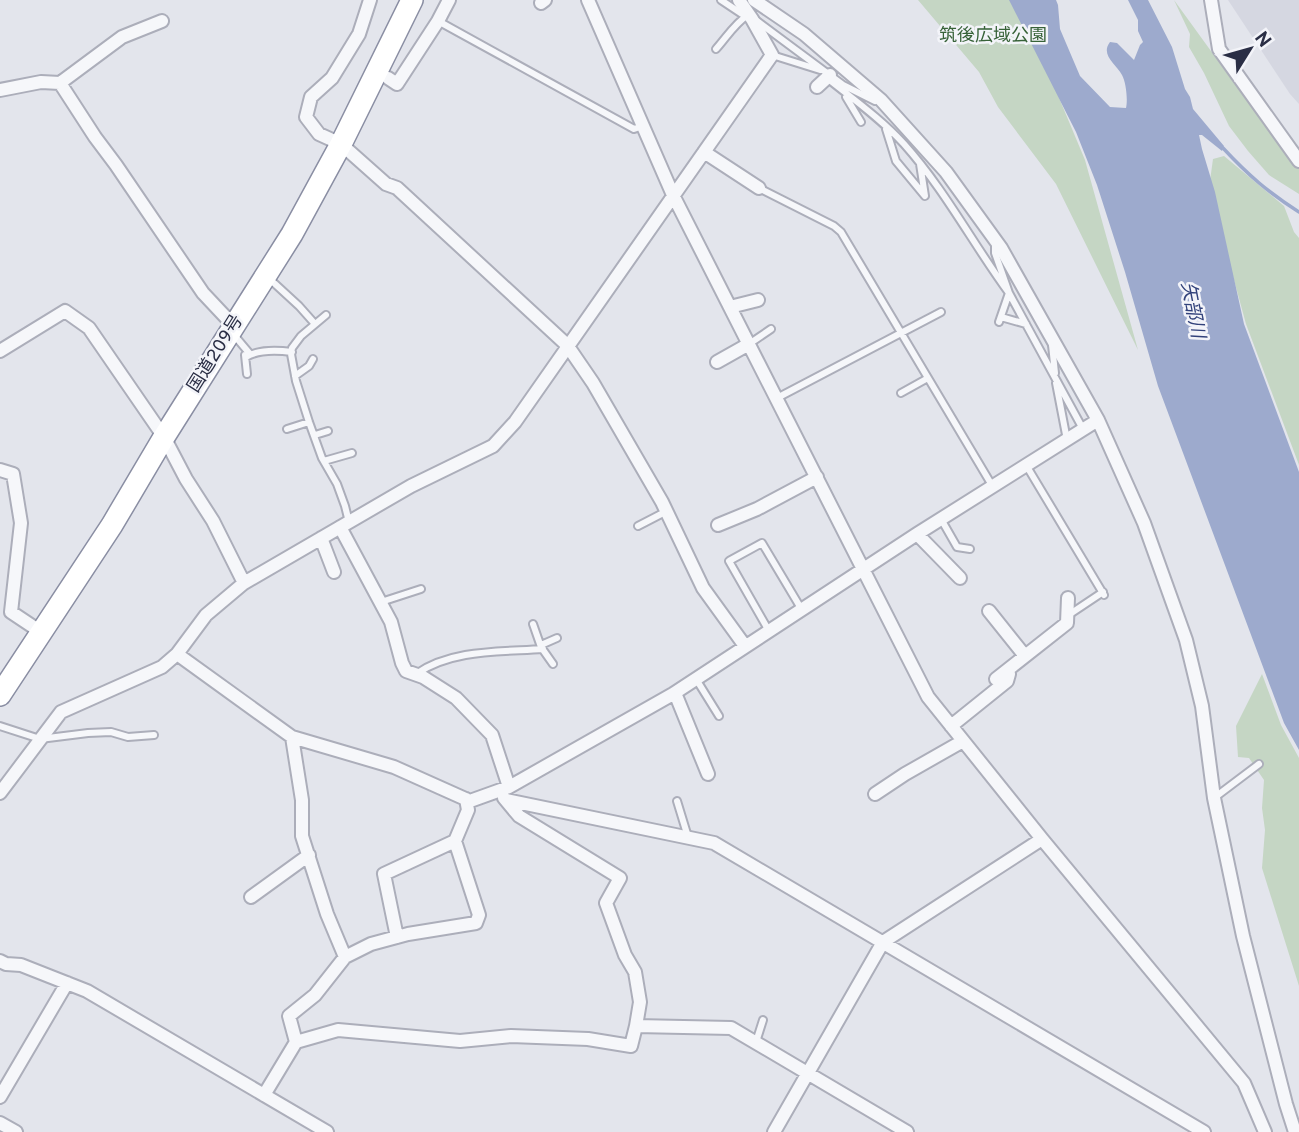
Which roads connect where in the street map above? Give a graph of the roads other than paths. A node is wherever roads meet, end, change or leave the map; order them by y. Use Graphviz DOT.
graph roads {
  1 [pos="370,0"];
  2 [pos="412,0"];
  3 [pos="449,0"];
  4 [pos="588,0"];
  5 [pos="721,0"];
  6 [pos="739,0"];
  7 [pos="754,0"];
  8 [pos="1212,0"];
  9 [pos="745,17"];
  10 [pos="732,18"];
  11 [pos="162,20"];
  12 [pos="438,21"];
  13 [pos="716,50"];
  14 [pos="772,55"];
  15 [pos="388,78"];
  16 [pos="825,78"];
  17 [pos="60,83"];
  18 [pos="0,90"];
  19 [pos="841,90"];
  20 [pos="887,106"];
  21 [pos="861,122"];
  22 [pos="644,126"];
  23 [pos="886,127"];
  24 [pos="341,144"];
  25 [pos="704,152"];
  26 [pos="1299,160"];
  27 [pos="919,163"];
  28 [pos="759,188"];
  29 [pos="673,195"];
  30 [pos="995,240"];
  31 [pos="274,283"];
  32 [pos="1009,293"];
  33 [pos="758,300"];
  34 [pos="730,307"];
  35 [pos="941,312"];
  36 [pos="326,315"];
  37 [pos="315,324"];
  38 [pos="1026,324"];
  39 [pos="232,328"];
  40 [pos="771,329"];
  41 [pos="901,332"];
  42 [pos="1051,336"];
  43 [pos="749,344"];
  44 [pos="567,345"];
  45 [pos="0,351"];
  46 [pos="292,352"];
  47 [pos="248,356"];
  48 [pos="313,359"];
  49 [pos="717,362"];
  50 [pos="247,374"];
  51 [pos="295,376"];
  52 [pos="1055,377"];
  53 [pos="928,378"];
  54 [pos="901,393"];
  55 [pos="776,398"];
  56 [pos="1098,420"];
  57 [pos="309,422"];
  58 [pos="288,429"];
  59 [pos="1083,429"];
  60 [pos="328,431"];
  61 [pos="315,435"];
  62 [pos="164,437"];
  63 [pos="1067,440"];
  64 [pos="352,453"];
  65 [pos="324,461"];
  66 [pos="1026,465"];
  67 [pos="0,470"];
  68 [pos="817,477"];
  69 [pos="993,486"];
  70 [pos="667,511"];
  71 [pos="940,519"];
  72 [pos="344,525"];
  73 [pos="718,525"];
  74 [pos="638,526"];
  75 [pos="917,534"];
  76 [pos="321,538"];
  77 [pos="970,549"];
  78 [pos="864,570"];
  79 [pos="334,572"];
  80 [pos="960,578"];
  81 [pos="244,583"];
  82 [pos="421,589"];
  83 [pos="1068,598"];
  84 [pos="381,602"];
  85 [pos="6,610"];
  86 [pos="802,610"];
  87 [pos="989,611"];
  88 [pos="1067,616"];
  89 [pos="533,624"];
  90 [pos="769,631"];
  91 [pos="41,632"];
  92 [pos="558,638"];
  93 [pos="745,646"];
  94 [pos="542,647"];
  95 [pos="177,654"];
  96 [pos="1025,656"];
  97 [pos="553,664"];
  98 [pos="415,674"];
  99 [pos="695,679"];
  100 [pos="675,693"];
  101 [pos="0,695"];
  102 [pos="719,716"];
  103 [pos="0,726"];
  104 [pos="951,726"];
  105 [pos="154,735"];
  106 [pos="292,737"];
  107 [pos="40,739"];
  108 [pos="963,741"];
  109 [pos="1259,764"];
  110 [pos="708,774"];
  111 [pos="0,793"];
  112 [pos="504,793"];
  113 [pos="875,794"];
  114 [pos="1214,798"];
  115 [pos="466,799"];
  116 [pos="677,800"];
  117 [pos="688,836"];
  118 [pos="1042,839"];
  119 [pos="455,841"];
  120 [pos="309,855"];
  121 [pos="251,897"];
  122 [pos="397,937"];
  123 [pos="883,942"];
  124 [pos="345,957"];
  125 [pos="0,961"];
  126 [pos="67,982"];
  127 [pos="763,1020"];
  128 [pos="636,1026"];
  129 [pos="296,1042"];
  130 [pos="756,1043"];
  131 [pos="809,1074"];
  132 [pos="264,1095"];
  133 [pos="0,1097"];
  134 [pos="0,1123"];
  135 [pos="16,1132"];
  136 [pos="327,1132"];
  137 [pos="774,1132"];
  138 [pos="907,1132"];
  139 [pos="1205,1132"];
  140 [pos="1265,1132"];
  141 [pos="1295,1132"];
  1 -- 24 [label="street"];
  2 -- 24 [label="highway, 国道209号"];
  3 -- 12 [label="street"];
  4 -- 22 [label="street"];
  5 -- 9 [label="lane"];
  6 -- 9 [label="street"];
  7 -- 20 [label="street"];
  8 -- 26 [label="street"];
  9 -- 10 [label="lane"];
  9 -- 13 [label="lane"];
  9 -- 14 [label="street"];
  9 -- 16 [label="lane"];
  11 -- 17 [label="street"];
  12 -- 15 [label="street"];
  12 -- 22 [label="lane"];
  14 -- 16 [label="lane"];
  14 -- 25 [label="street"];
  16 -- 19 [label="lane"];
  16 -- 20 [label="lane"];
  17 -- 18 [label="street"];
  17 -- 39 [label="street"];
  19 -- 21 [label="lane"];
  19 -- 23 [label="lane"];
  20 -- 30 [label="street"];
  22 -- 29 [label="street"];
  23 -- 27 [label="lane"];
  23 -- 27 [label="lane"];
  24 -- 39 [label="highway, 国道209号"];
  24 -- 44 [label="street"];
  25 -- 28 [label="street"];
  25 -- 29 [label="street"];
  27 -- 32 [label="lane"];
  28 -- 41 [label="lane"];
  29 -- 34 [label="street"];
  29 -- 44 [label="street"];
  30 -- 32 [label="lane"];
  30 -- 42 [label="street"];
  31 -- 37 [label="lane"];
  32 -- 38 [label="lane"];
  32 -- 38 [label="lane"];
  33 -- 34 [label="street"];
  34 -- 43 [label="street"];
  35 -- 41 [label="lane"];
  36 -- 37 [label="lane"];
  37 -- 46 [label="lane"];
  38 -- 52 [label="lane"];
  39 -- 47 [label="lane"];
  39 -- 62 [label="highway, 国道209号"];
  40 -- 43 [label="lane"];
  41 -- 53 [label="lane"];
  41 -- 55 [label="lane"];
  42 -- 52 [label="lane"];
  42 -- 56 [label="street"];
  43 -- 49 [label="street"];
  43 -- 55 [label="street"];
  44 -- 70 [label="street"];
  44 -- 72 [label="street"];
  45 -- 62 [label="street"];
  46 -- 47 [label="lane"];
  46 -- 51 [label="lane"];
  47 -- 50 [label="lane"];
  48 -- 51 [label="lane"];
  51 -- 57 [label="lane"];
  52 -- 59 [label="lane"];
  52 -- 63 [label="lane"];
  53 -- 54 [label="lane"];
  53 -- 69 [label="lane"];
  55 -- 68 [label="street"];
  56 -- 59 [label="street"];
  56 -- 114 [label="street"];
  57 -- 58 [label="lane"];
  57 -- 61 [label="lane"];
  59 -- 63 [label="street"];
  60 -- 61 [label="lane"];
  61 -- 65 [label="lane"];
  62 -- 81 [label="street"];
  62 -- 91 [label="highway, 国道209号"];
  63 -- 66 [label="street"];
  64 -- 65 [label="lane"];
  65 -- 72 [label="lane"];
  66 -- 69 [label="street"];
  66 -- 88 [label="lane"];
  67 -- 85 [label="street"];
  68 -- 73 [label="street"];
  68 -- 78 [label="street"];
  69 -- 71 [label="street"];
  70 -- 74 [label="lane"];
  70 -- 93 [label="street"];
  71 -- 75 [label="street"];
  71 -- 77 [label="lane"];
  72 -- 76 [label="street"];
  72 -- 84 [label="street"];
  75 -- 78 [label="street"];
  75 -- 80 [label="street"];
  76 -- 79 [label="street"];
  76 -- 81 [label="street"];
  78 -- 86 [label="street"];
  78 -- 104 [label="street"];
  81 -- 95 [label="street"];
  82 -- 84 [label="lane"];
  83 -- 88 [label="street"];
  84 -- 98 [label="street"];
  85 -- 91 [label="street"];
  86 -- 90 [label="street"];
  86 -- 90 [label="lane"];
  87 -- 96 [label="street"];
  88 -- 96 [label="street"];
  89 -- 94 [label="lane"];
  90 -- 93 [label="street"];
  91 -- 101 [label="highway, 国道209号"];
  92 -- 94 [label="lane"];
  93 -- 99 [label="street"];
  94 -- 97 [label="lane"];
  94 -- 98 [label="lane"];
  95 -- 106 [label="street"];
  95 -- 107 [label="street"];
  96 -- 104 [label="street"];
  98 -- 112 [label="street"];
  99 -- 100 [label="street"];
  99 -- 102 [label="lane"];
  100 -- 110 [label="street"];
  100 -- 112 [label="street"];
  103 -- 107 [label="lane"];
  104 -- 108 [label="street"];
  105 -- 107 [label="lane"];
  106 -- 115 [label="street"];
  106 -- 120 [label="street"];
  107 -- 111 [label="street"];
  108 -- 113 [label="street"];
  108 -- 118 [label="street"];
  109 -- 114 [label="lane"];
  112 -- 115 [label="street"];
  112 -- 117 [label="street"];
  112 -- 128 [label="street"];
  114 -- 141 [label="street"];
  115 -- 119 [label="street"];
  116 -- 117 [label="lane"];
  117 -- 123 [label="street"];
  118 -- 123 [label="street"];
  118 -- 140 [label="street"];
  119 -- 122 [label="street"];
  119 -- 122 [label="street"];
  120 -- 121 [label="street"];
  120 -- 124 [label="street"];
  122 -- 124 [label="street"];
  123 -- 131 [label="street"];
  123 -- 139 [label="street"];
  124 -- 129 [label="street"];
  125 -- 126 [label="street"];
  126 -- 132 [label="street"];
  126 -- 133 [label="street"];
  127 -- 130 [label="lane"];
  128 -- 129 [label="street"];
  128 -- 130 [label="street"];
  129 -- 132 [label="street"];
  130 -- 131 [label="street"];
  131 -- 137 [label="street"];
  131 -- 138 [label="street"];
  132 -- 136 [label="street"];
  134 -- 135 [label="street"];
}
